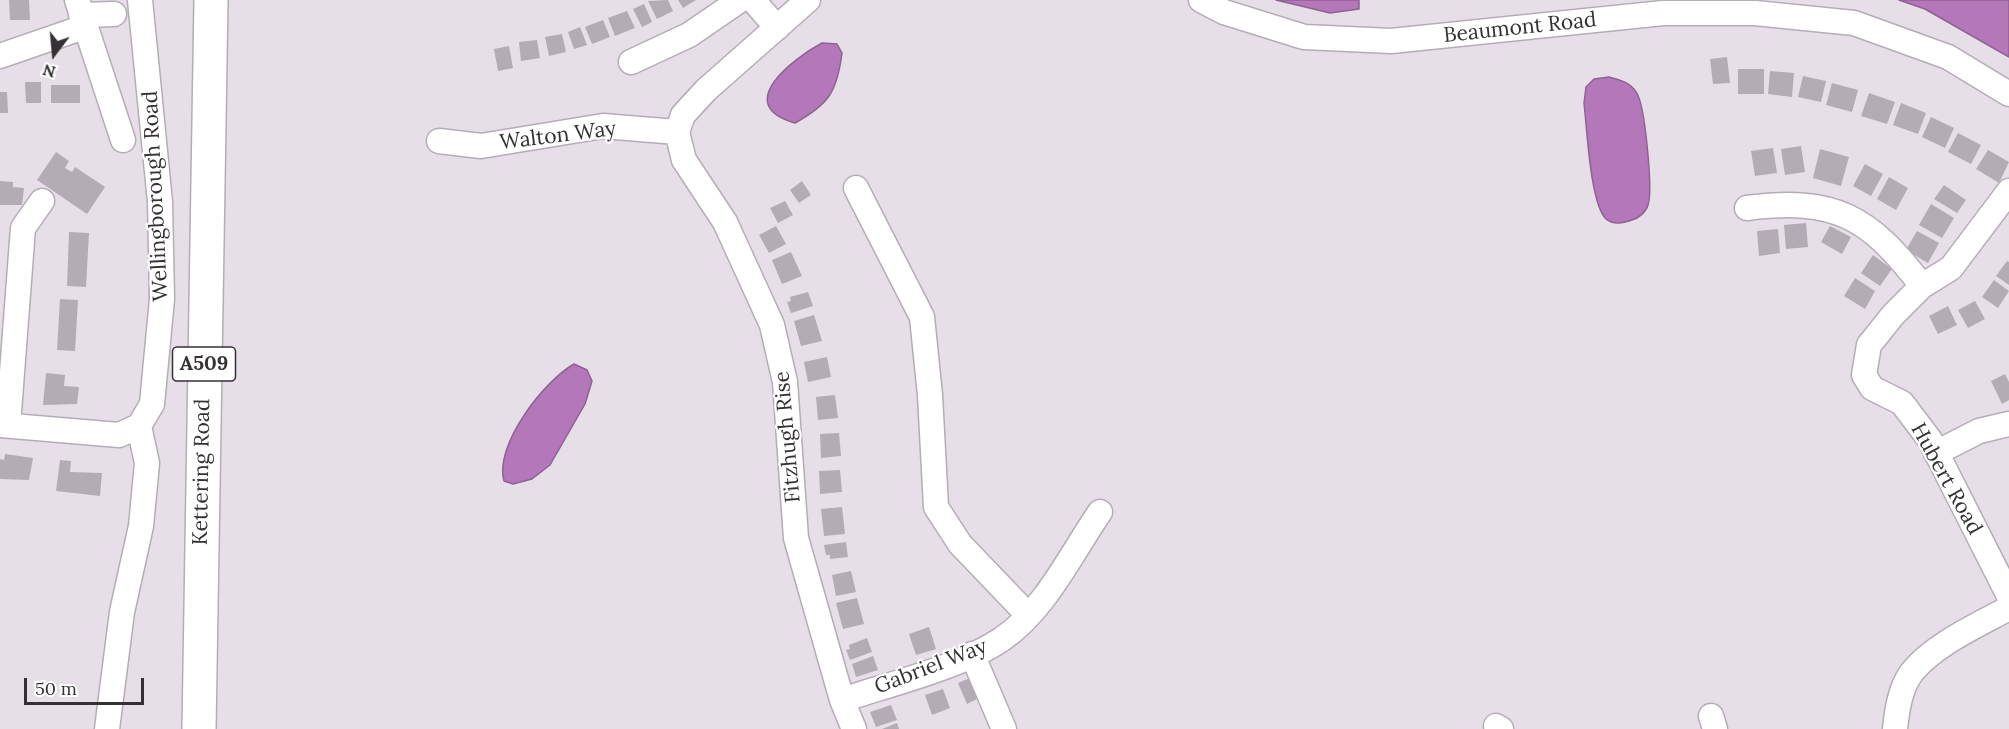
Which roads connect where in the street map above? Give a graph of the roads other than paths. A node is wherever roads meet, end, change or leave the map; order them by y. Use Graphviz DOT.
graph roads {
  1 [pos="140,0"];
  2 [pos="211,0"];
  3 [pos="740,0"];
  4 [pos="753,0"];
  5 [pos="808,0"];
  6 [pos="1201,0"];
  7 [pos="1609,9"];
  8 [pos="81,14"];
  9 [pos="114,14"];
  10 [pos="777,28"];
  11 [pos="0,56"];
  12 [pos="631,62"];
  13 [pos="2009,94"];
  14 [pos="677,132"];
  15 [pos="123,140"];
  16 [pos="439,141"];
  17 [pos="856,188"];
  18 [pos="2009,191"];
  19 [pos="42,201"];
  20 [pos="1747,208"];
  21 [pos="14,242"];
  22 [pos="1922,286"];
  23 [pos="2009,424"];
  24 [pos="4,425"];
  25 [pos="129,430"];
  26 [pos="1936,453"];
  27 [pos="1100,512"];
  28 [pos="2009,596"];
  29 [pos="2009,608"];
  30 [pos="1028,615"];
  31 [pos="972,654"];
  32 [pos="842,700"];
  33 [pos="107,729"];
  34 [pos="199,729"];
  35 [pos="854,729"];
  36 [pos="1005,729"];
  37 [pos="1895,729"];
  1 -- 25 [label="street, Wellingborough Road"];
  2 -- 34 [label="highway, Kettering Road / A509"];
  3 -- 12 [label="street"];
  4 -- 10 [label="street"];
  5 -- 10 [label="street"];
  6 -- 7 [label="street, Beaumont Road"];
  7 -- 13 [label="street, Beaumont Road"];
  8 -- 9 [label="street"];
  8 -- 11 [label="street"];
  8 -- 15 [label="street"];
  10 -- 14 [label="street"];
  14 -- 16 [label="street, Walton Way"];
  14 -- 32 [label="street, Fitzhugh Rise"];
  17 -- 30 [label="street"];
  18 -- 22 [label="street, Hubert Road"];
  19 -- 21 [label="street"];
  20 -- 22 [label="street"];
  21 -- 24 [label="street"];
  22 -- 26 [label="street, Hubert Road"];
  23 -- 26 [label="street"];
  24 -- 25 [label="street"];
  25 -- 33 [label="street"];
  26 -- 28 [label="street, Hubert Road"];
  27 -- 30 [label="street, Gabriel Way"];
  29 -- 37 [label="street"];
  30 -- 31 [label="street, Gabriel Way"];
  31 -- 32 [label="street, Gabriel Way"];
  31 -- 36 [label="street"];
  32 -- 35 [label="street, Fitzhugh Rise"];
}
